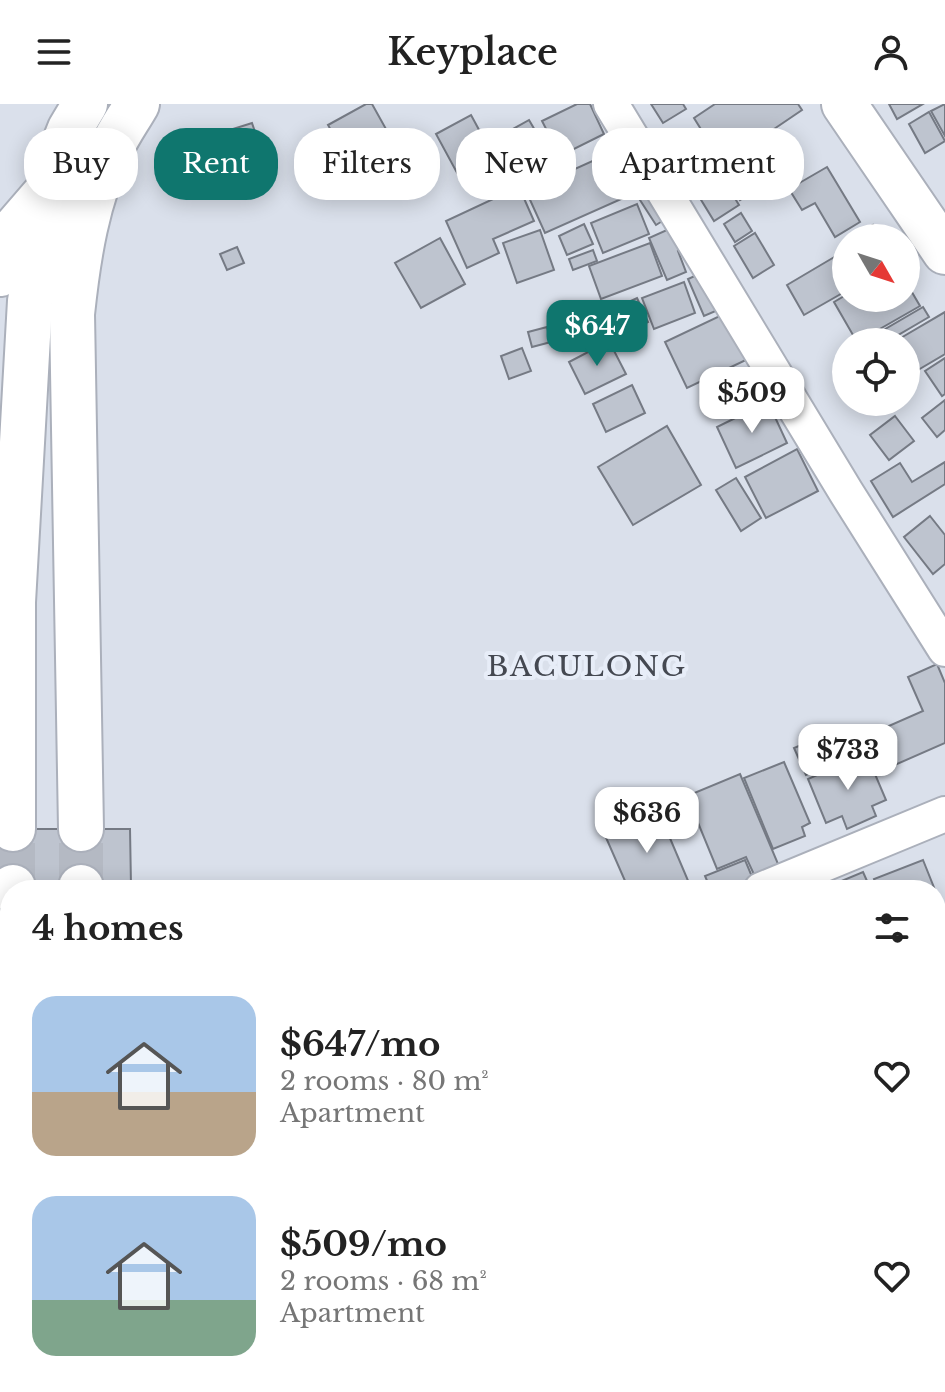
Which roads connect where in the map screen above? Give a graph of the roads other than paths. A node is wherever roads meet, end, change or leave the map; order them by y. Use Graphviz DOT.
graph roads {
  1 [pos="85,104"];
  2 [pos="137,104"];
  3 [pos="611,104"];
  4 [pos="844,104"];
  5 [pos="71,128"];
  6 [pos="40,200"];
  7 [pos="48,200"];
  8 [pos="945,252"];
  9 [pos="0,274"];
  10 [pos="6,587"];
  11 [pos="945,649"];
  12 [pos="6,721"];
  13 [pos="945,814"];
  14 [pos="13,829"];
  15 [pos="81,829"];
  16 [pos="785,880"];
  1 -- 5 [label="main road"];
  2 -- 15 [label="main road"];
  3 -- 11 [label="street"];
  4 -- 8 [label="main road"];
  6 -- 9 [label="main road"];
  7 -- 10 [label="main road"];
  10 -- 12 [label="main road"];
  12 -- 14 [label="main road"];
  13 -- 16 [label="street"];
}
